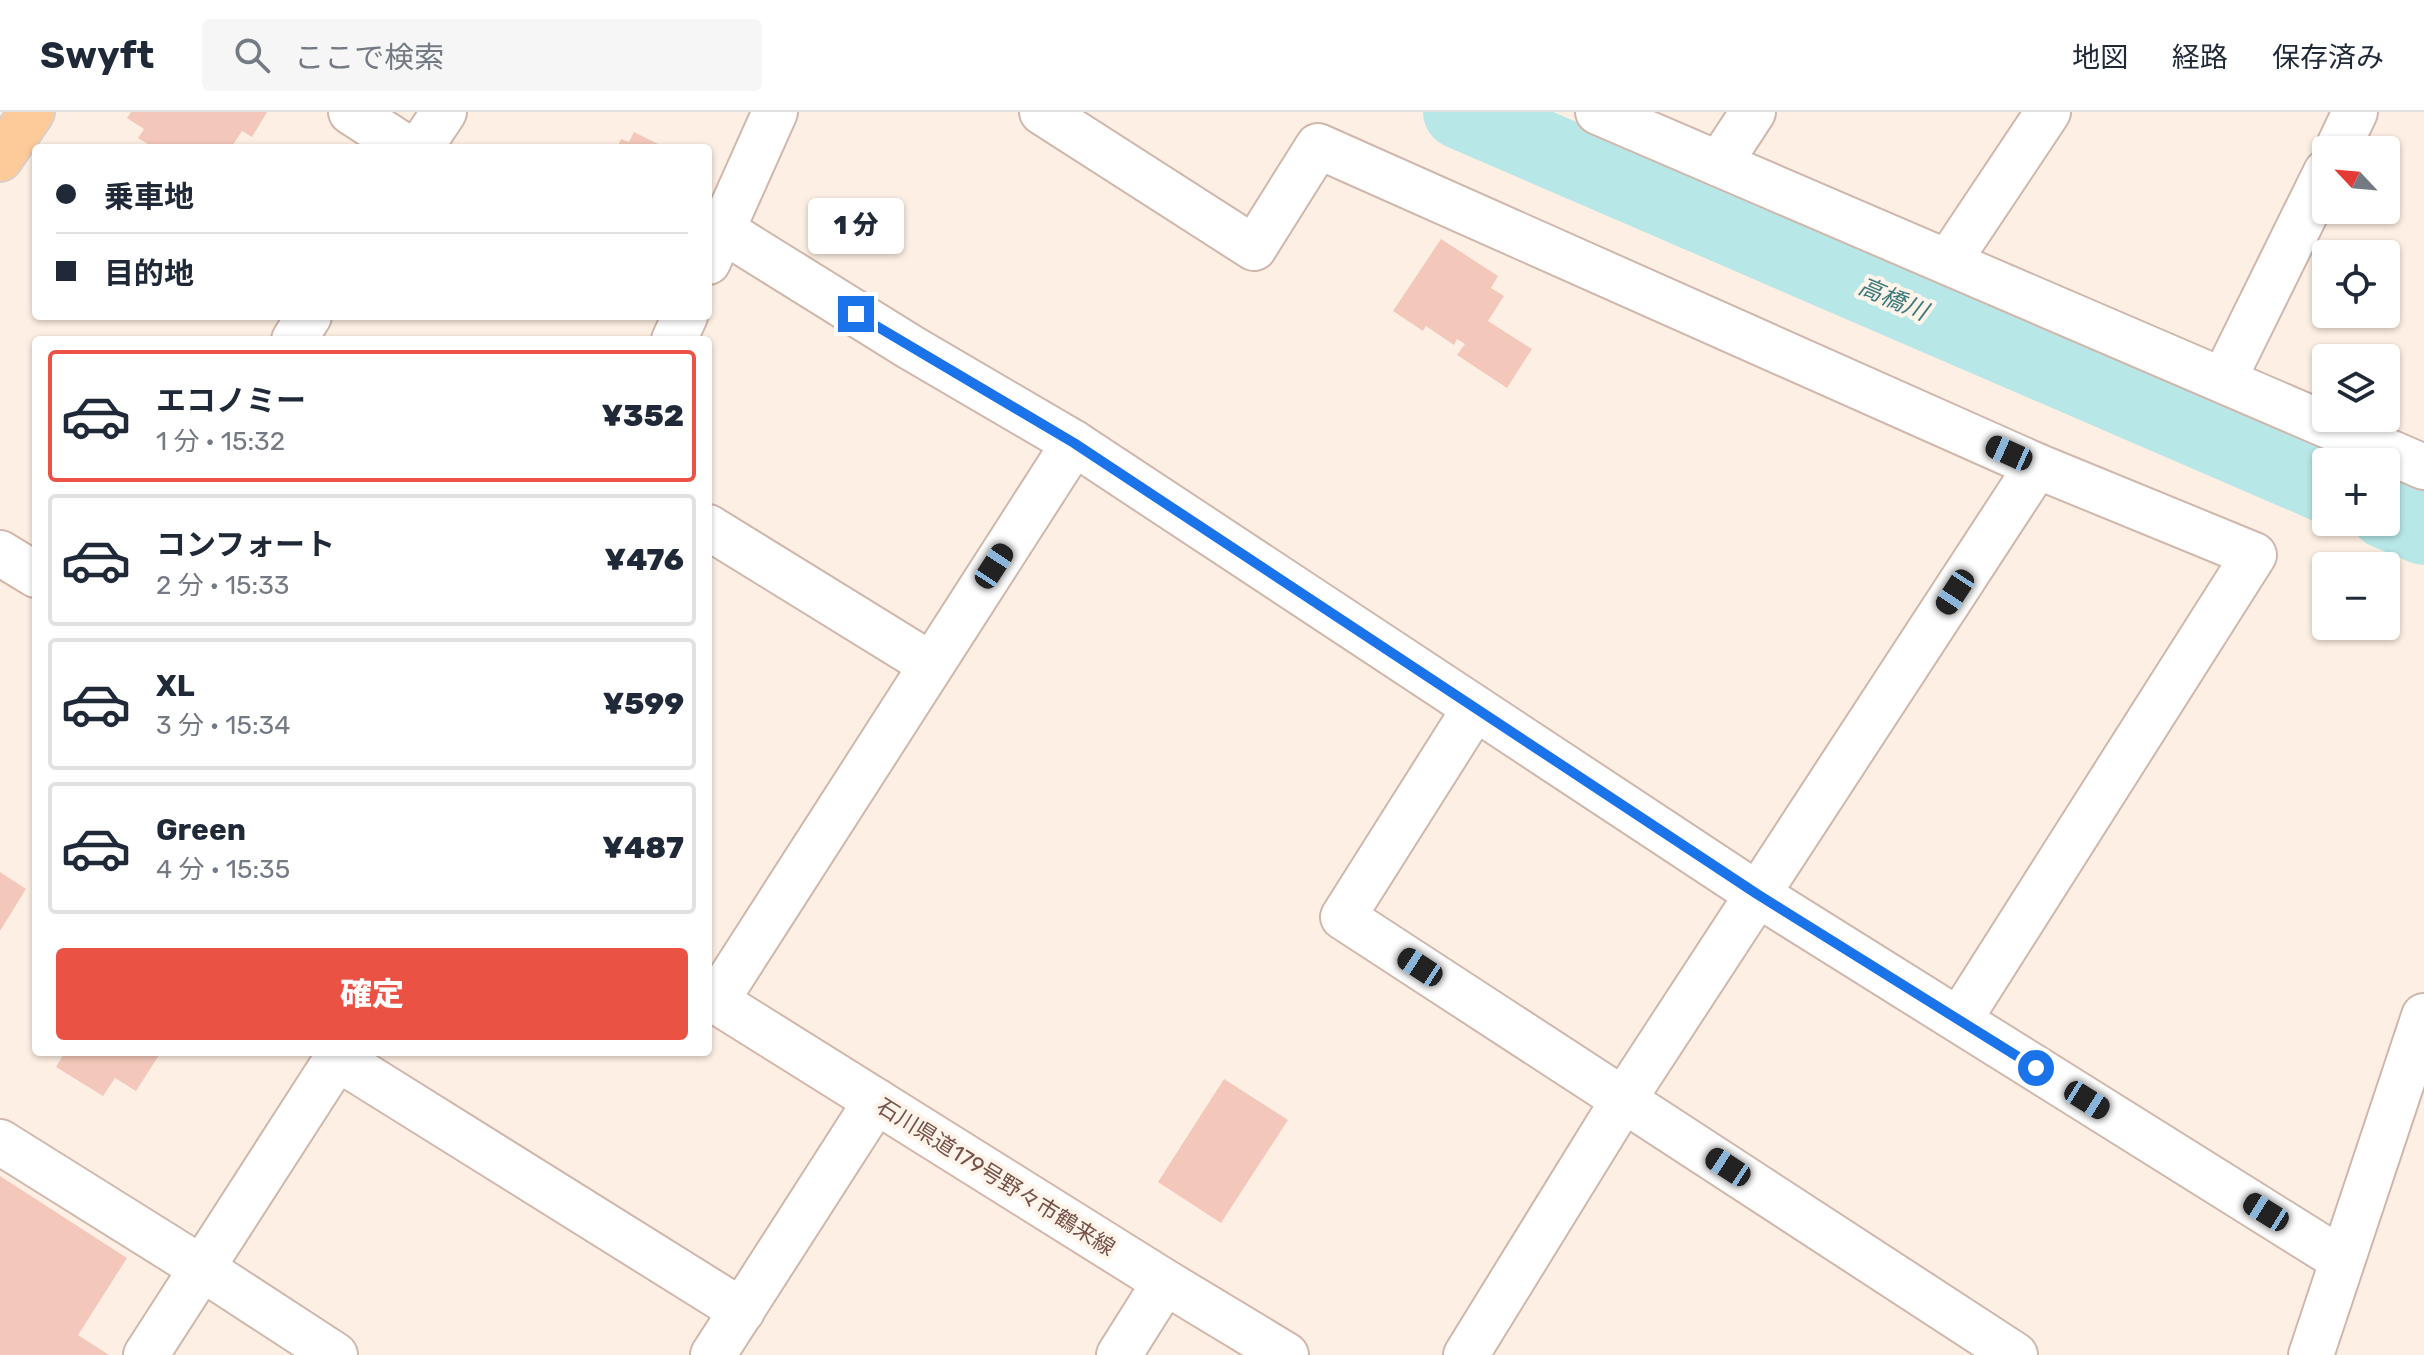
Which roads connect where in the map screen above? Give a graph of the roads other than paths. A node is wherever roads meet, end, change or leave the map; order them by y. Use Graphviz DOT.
graph roads {
  1 [pos="32,112"];
  2 [pos="351,112"];
  3 [pos="444,112"];
  4 [pos="775,112"];
  5 [pos="1042,112"];
  6 [pos="1598,112"];
  7 [pos="1753,112"];
  8 [pos="2048,112"];
  9 [pos="2355,112"];
  10 [pos="2344,136"];
  11 [pos="401,144"];
  12 [pos="423,144"];
  13 [pos="0,159"];
  14 [pos="1719,164"];
  15 [pos="2312,200"];
  16 [pos="715,246"];
  17 [pos="1948,262"];
  18 [pos="2224,379"];
  19 [pos="1074,443"];
  20 [pos="2037,466"];
  21 [pos="2424,467"];
  22 [pos="712,529"];
  23 [pos="0,553"];
  24 [pos="32,573"];
  25 [pos="930,664"];
  26 [pos="1475,708"];
  27 [pos="1757,894"];
  28 [pos="712,998"];
  29 [pos="2424,1016"];
  30 [pos="1959,1020"];
  31 [pos="338,1056"];
  32 [pos="341,1056"];
  33 [pos="1624,1099"];
  34 [pos="876,1101"];
  35 [pos="0,1142"];
  36 [pos="2342,1260"];
  37 [pos="203,1269"];
  38 [pos="1165,1282"];
  39 [pos="742,1311"];
  40 [pos="146,1355"];
  41 [pos="335,1355"];
  42 [pos="713,1355"];
  43 [pos="1119,1355"];
  44 [pos="1286,1355"];
  45 [pos="1466,1355"];
  46 [pos="2015,1355"];
  47 [pos="2311,1355"];
  1 -- 13 [label="main road"];
  2 -- 11 [label="street"];
  3 -- 12 [label="street"];
  4 -- 16 [label="street"];
  5 -- 20 [label="street"];
  6 -- 14 [label="street"];
  7 -- 14 [label="street"];
  8 -- 17 [label="street"];
  9 -- 10 [label="street"];
  14 -- 17 [label="street"];
  15 -- 18 [label="street"];
  16 -- 19 [label="street"];
  17 -- 18 [label="street"];
  18 -- 21 [label="street"];
  19 -- 25 [label="street"];
  19 -- 26 [label="street"];
  20 -- 27 [label="street"];
  20 -- 30 [label="street"];
  22 -- 25 [label="street"];
  23 -- 24 [label="street"];
  25 -- 28 [label="street"];
  26 -- 27 [label="street"];
  26 -- 33 [label="street"];
  27 -- 30 [label="street"];
  27 -- 33 [label="street"];
  28 -- 34 [label="street, 石川県道179号野々市鶴来線"];
  29 -- 36 [label="street"];
  30 -- 36 [label="street"];
  31 -- 37 [label="street"];
  32 -- 39 [label="street"];
  33 -- 45 [label="street"];
  33 -- 46 [label="street"];
  34 -- 38 [label="street, 石川県道179号野々市鶴来線"];
  34 -- 39 [label="street"];
  35 -- 37 [label="street"];
  36 -- 47 [label="street"];
  37 -- 40 [label="street"];
  37 -- 41 [label="street"];
  38 -- 43 [label="street"];
  38 -- 44 [label="street, 石川県道179号野々市鶴来線"];
  39 -- 42 [label="street"];
}
